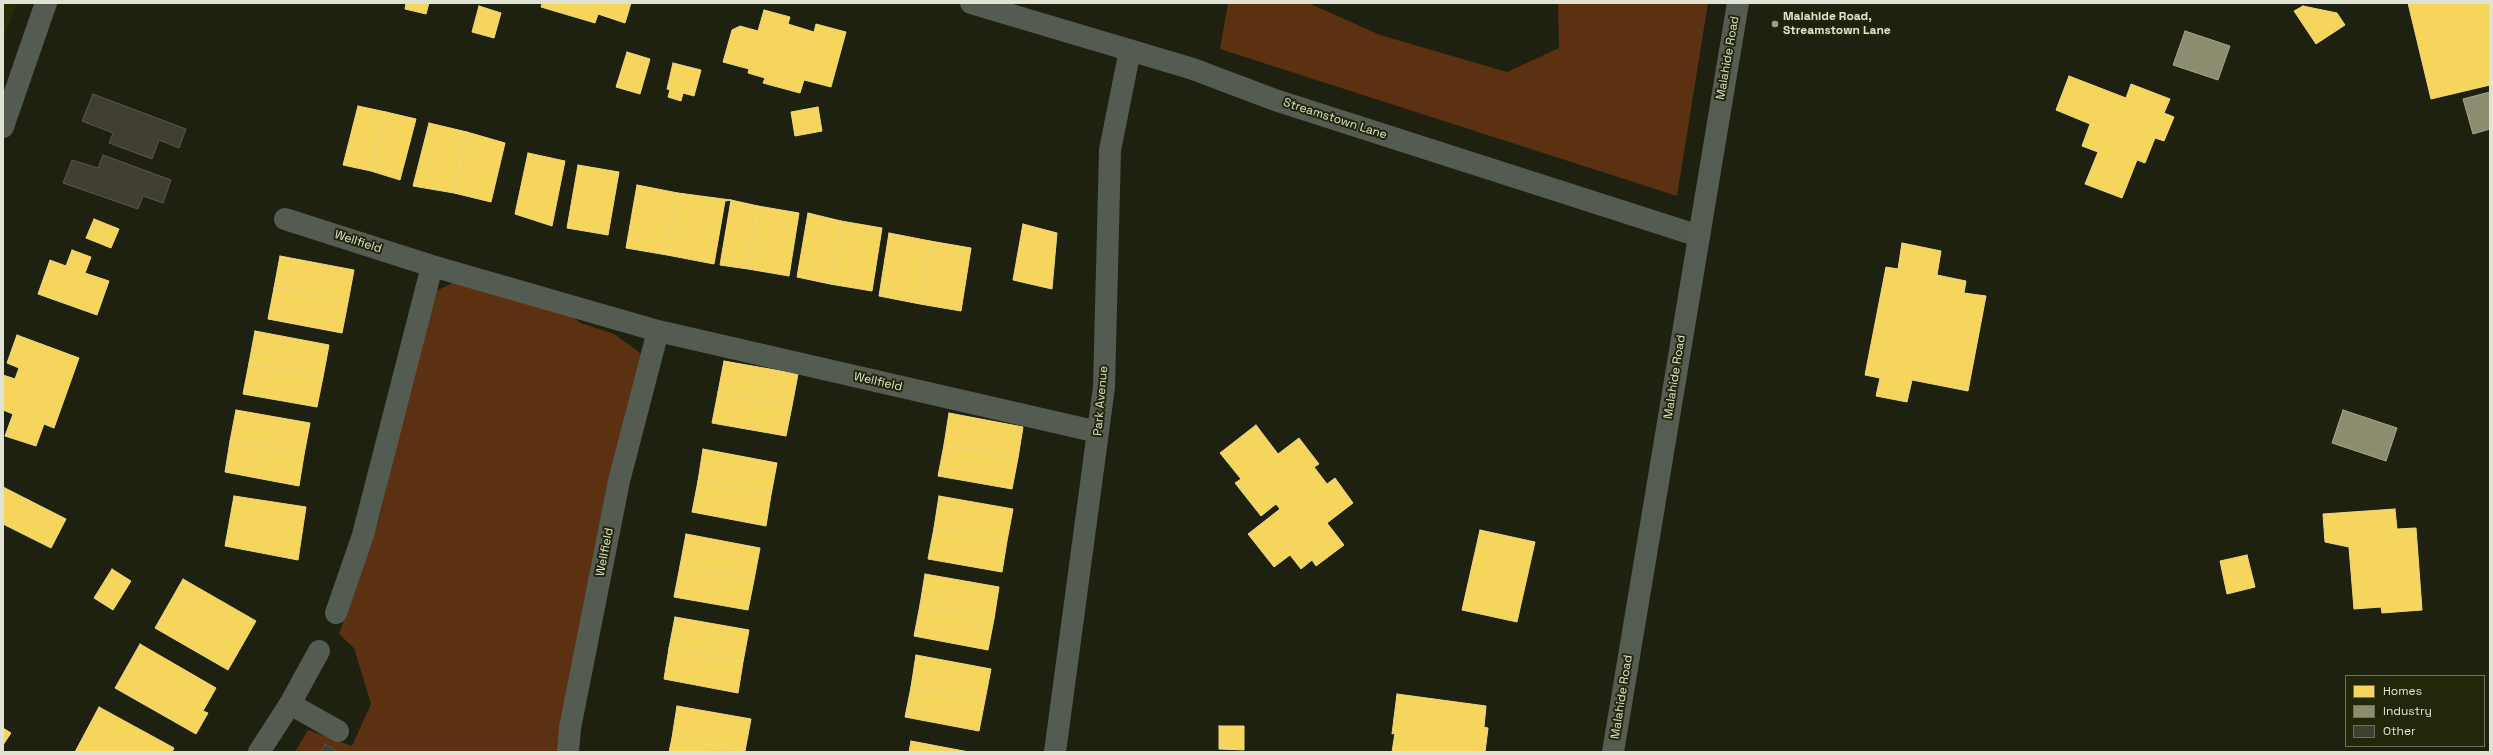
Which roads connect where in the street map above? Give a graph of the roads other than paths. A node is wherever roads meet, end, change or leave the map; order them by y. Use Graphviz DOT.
graph roads {
  1 [pos="46,3"];
  2 [pos="971,3"];
  3 [pos="1738,3"];
  4 [pos="1130,50"];
  5 [pos="3,127"];
  6 [pos="285,219"];
  7 [pos="1699,236"];
  8 [pos="432,266"];
  9 [pos="658,331"];
  10 [pos="1098,432"];
  11 [pos="336,614"];
  12 [pos="319,651"];
  13 [pos="290,704"];
  14 [pos="338,731"];
  15 [pos="258,752"];
  16 [pos="568,752"];
  17 [pos="1054,752"];
  18 [pos="1613,752"];
  1 -- 5 [label="street"];
  2 -- 4 [label="street, Streamstown Lane"];
  3 -- 7 [label="main road, Malahide Road"];
  4 -- 7 [label="street, Streamstown Lane"];
  4 -- 10 [label="street, Park Avenue"];
  6 -- 8 [label="street, Wellfield"];
  7 -- 18 [label="main road, Malahide Road"];
  8 -- 9 [label="street, Wellfield"];
  8 -- 11 [label="street"];
  9 -- 10 [label="street, Wellfield"];
  9 -- 16 [label="street, Wellfield"];
  10 -- 17 [label="street, Park Avenue"];
  12 -- 13 [label="street"];
  13 -- 14 [label="street"];
  13 -- 15 [label="street"];
}
